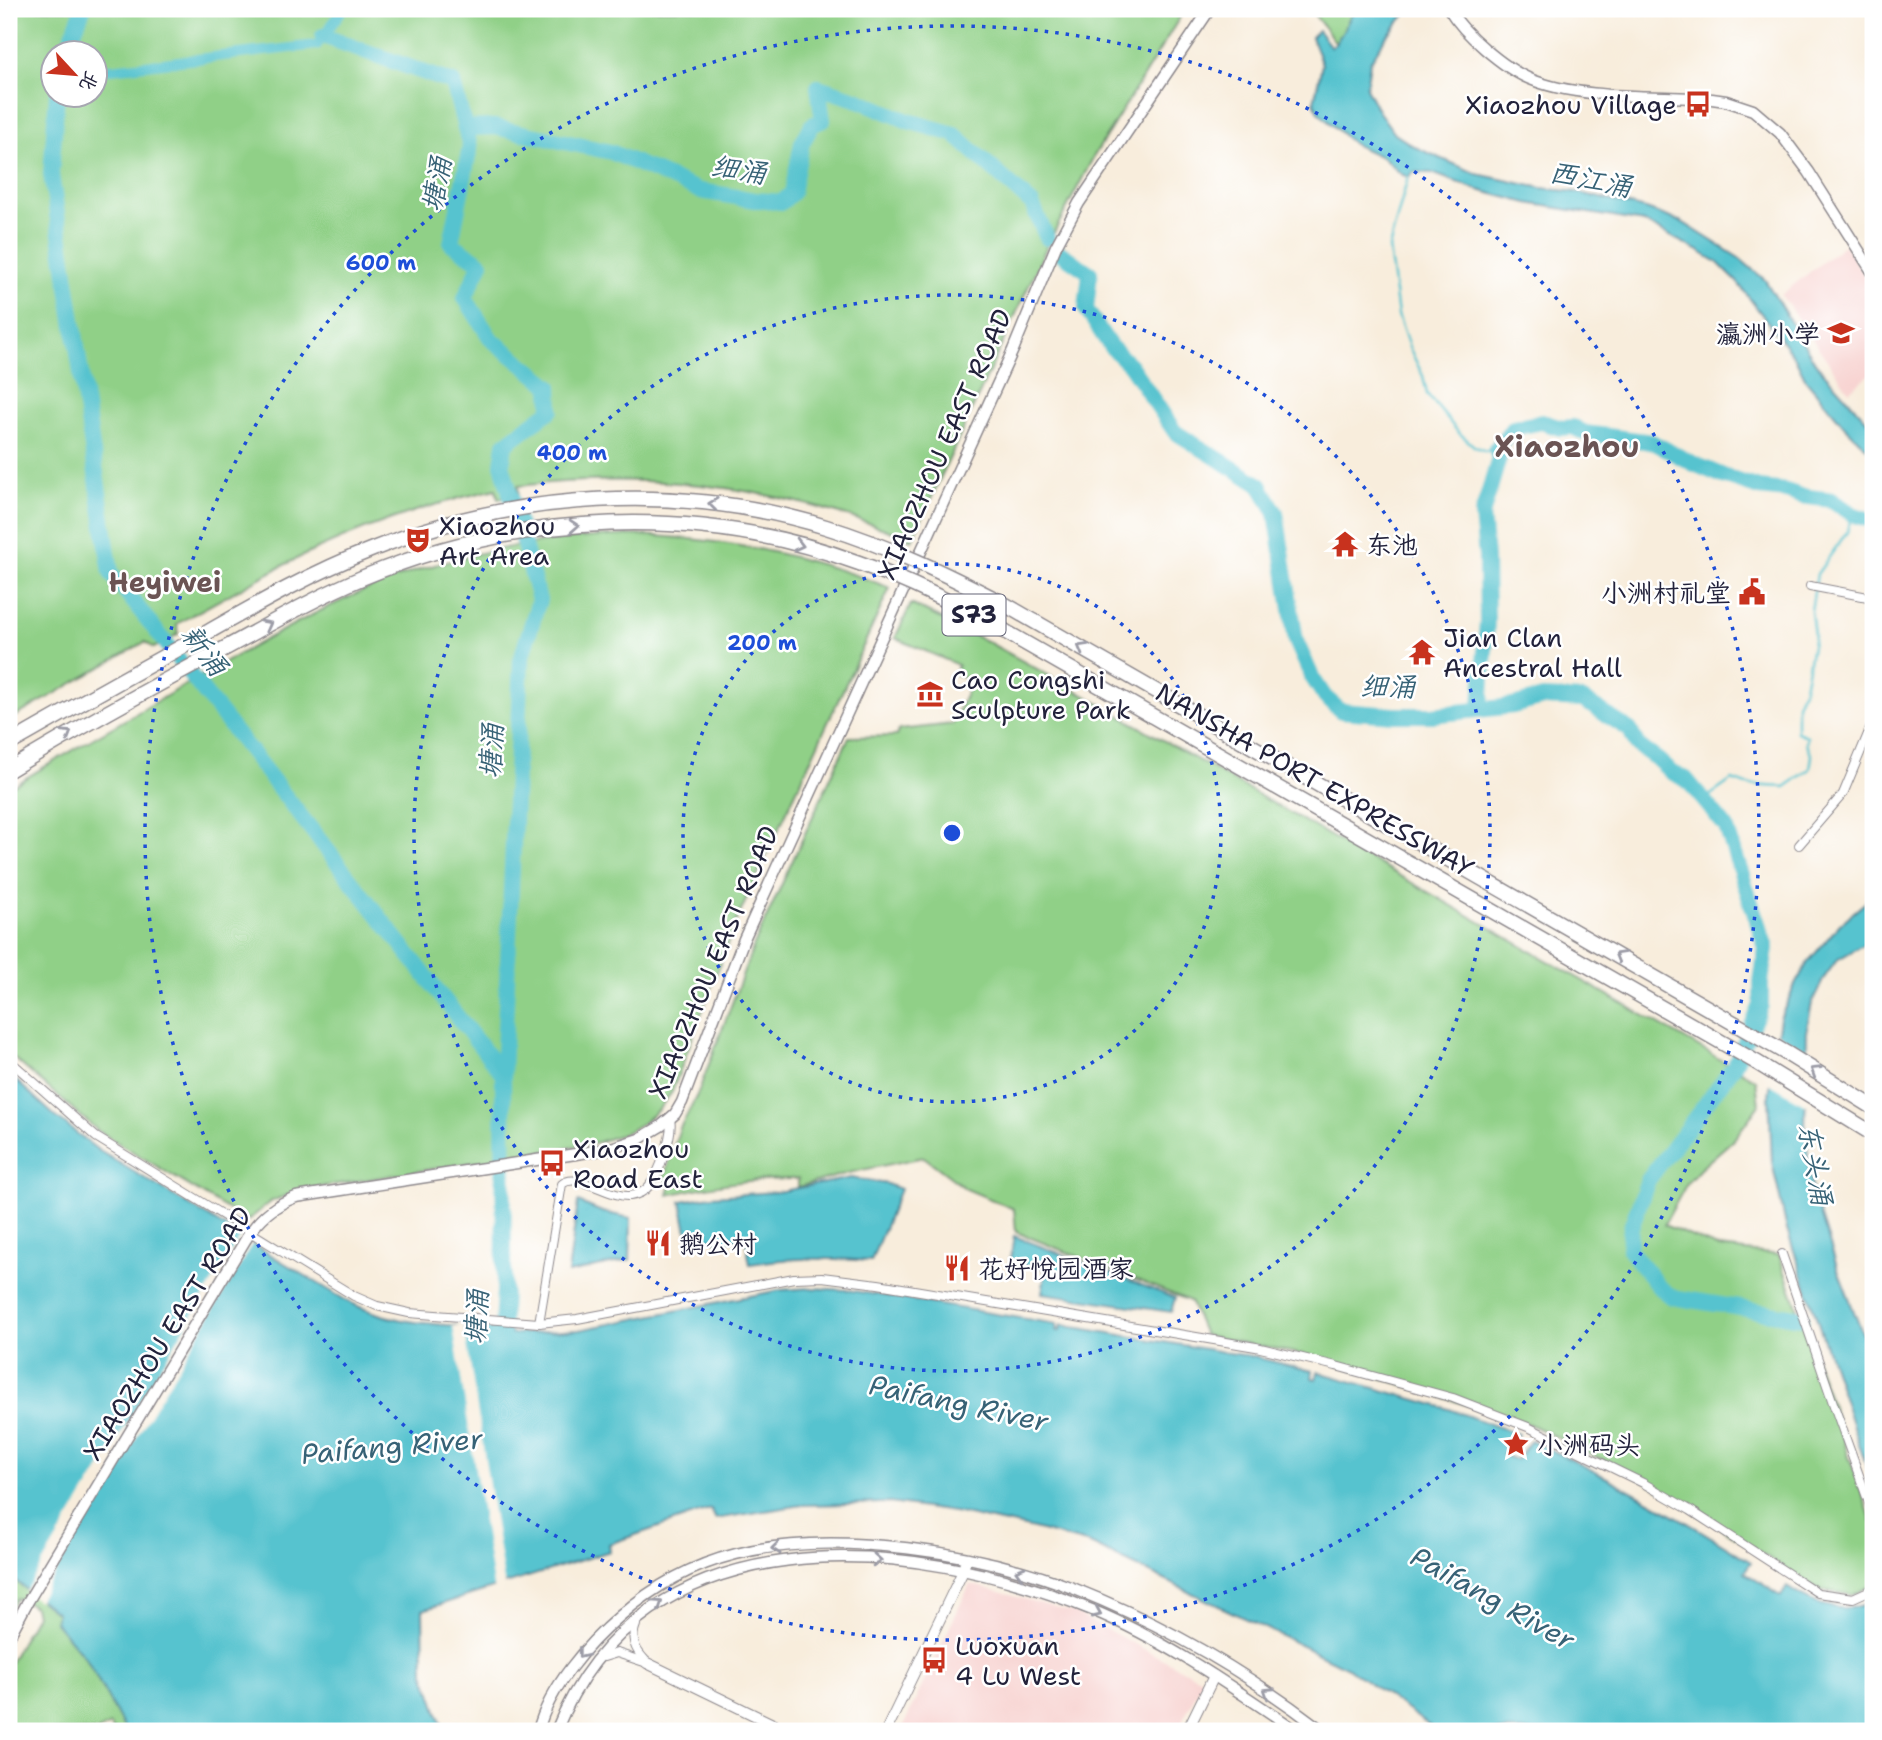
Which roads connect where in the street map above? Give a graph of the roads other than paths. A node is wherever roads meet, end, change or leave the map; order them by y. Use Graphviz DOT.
graph roads {
  1 [pos="1210,9"];
  2 [pos="1449,9"];
  3 [pos="1873,273"];
  4 [pos="1810,586"];
  5 [pos="1873,598"];
  6 [pos="1873,722"];
  7 [pos="9,744"];
  8 [pos="9,770"];
  9 [pos="1799,845"];
  10 [pos="9,1060"];
  11 [pos="1873,1107"];
  12 [pos="670,1119"];
  13 [pos="1873,1134"];
  14 [pos="248,1236"];
  15 [pos="1782,1254"];
  16 [pos="538,1323"];
  17 [pos="1873,1510"];
  18 [pos="966,1559"];
  19 [pos="963,1571"];
  20 [pos="1873,1589"];
  21 [pos="638,1618"];
  22 [pos="9,1637"];
  23 [pos="595,1661"];
  24 [pos="647,1663"];
  25 [pos="1214,1676"];
  26 [pos="539,1728"];
  27 [pos="556,1731"];
  28 [pos="787,1731"];
  29 [pos="886,1731"];
  30 [pos="1187,1731"];
  31 [pos="1297,1731"];
  32 [pos="1323,1731"];
  1 -- 12 [label="main road, XIAOZHOU EAST ROAD"];
  2 -- 3 [label="main road"];
  4 -- 5 [label="street"];
  6 -- 9 [label="street"];
  11 -- 7 [label="highway, NANSHA PORT EXPRESSWAY / S73, one-way, bridge"];
  8 -- 13 [label="highway, NANSHA PORT EXPRESSWAY / S73, one-way, bridge"];
  10 -- 14 [label="street"];
  12 -- 14 [label="main road, XIAOZHOU EAST ROAD"];
  12 -- 16 [label="street"];
  14 -- 16 [label="street"];
  14 -- 22 [label="main road, XIAOZHOU EAST ROAD, bridge"];
  15 -- 17 [label="street"];
  16 -- 20 [label="street"];
  18 -- 19 [label="street"];
  18 -- 26 [label="main road, one-way"];
  32 -- 18 [label="main road, one-way"];
  21 -- 19 [label="main road, one-way"];
  19 -- 25 [label="main road, one-way"];
  19 -- 29 [label="street"];
  21 -- 23 [label="main road"];
  21 -- 24 [label="street"];
  23 -- 24 [label="street"];
  23 -- 27 [label="main road"];
  24 -- 28 [label="street"];
  25 -- 30 [label="street"];
  25 -- 31 [label="main road"];
}
